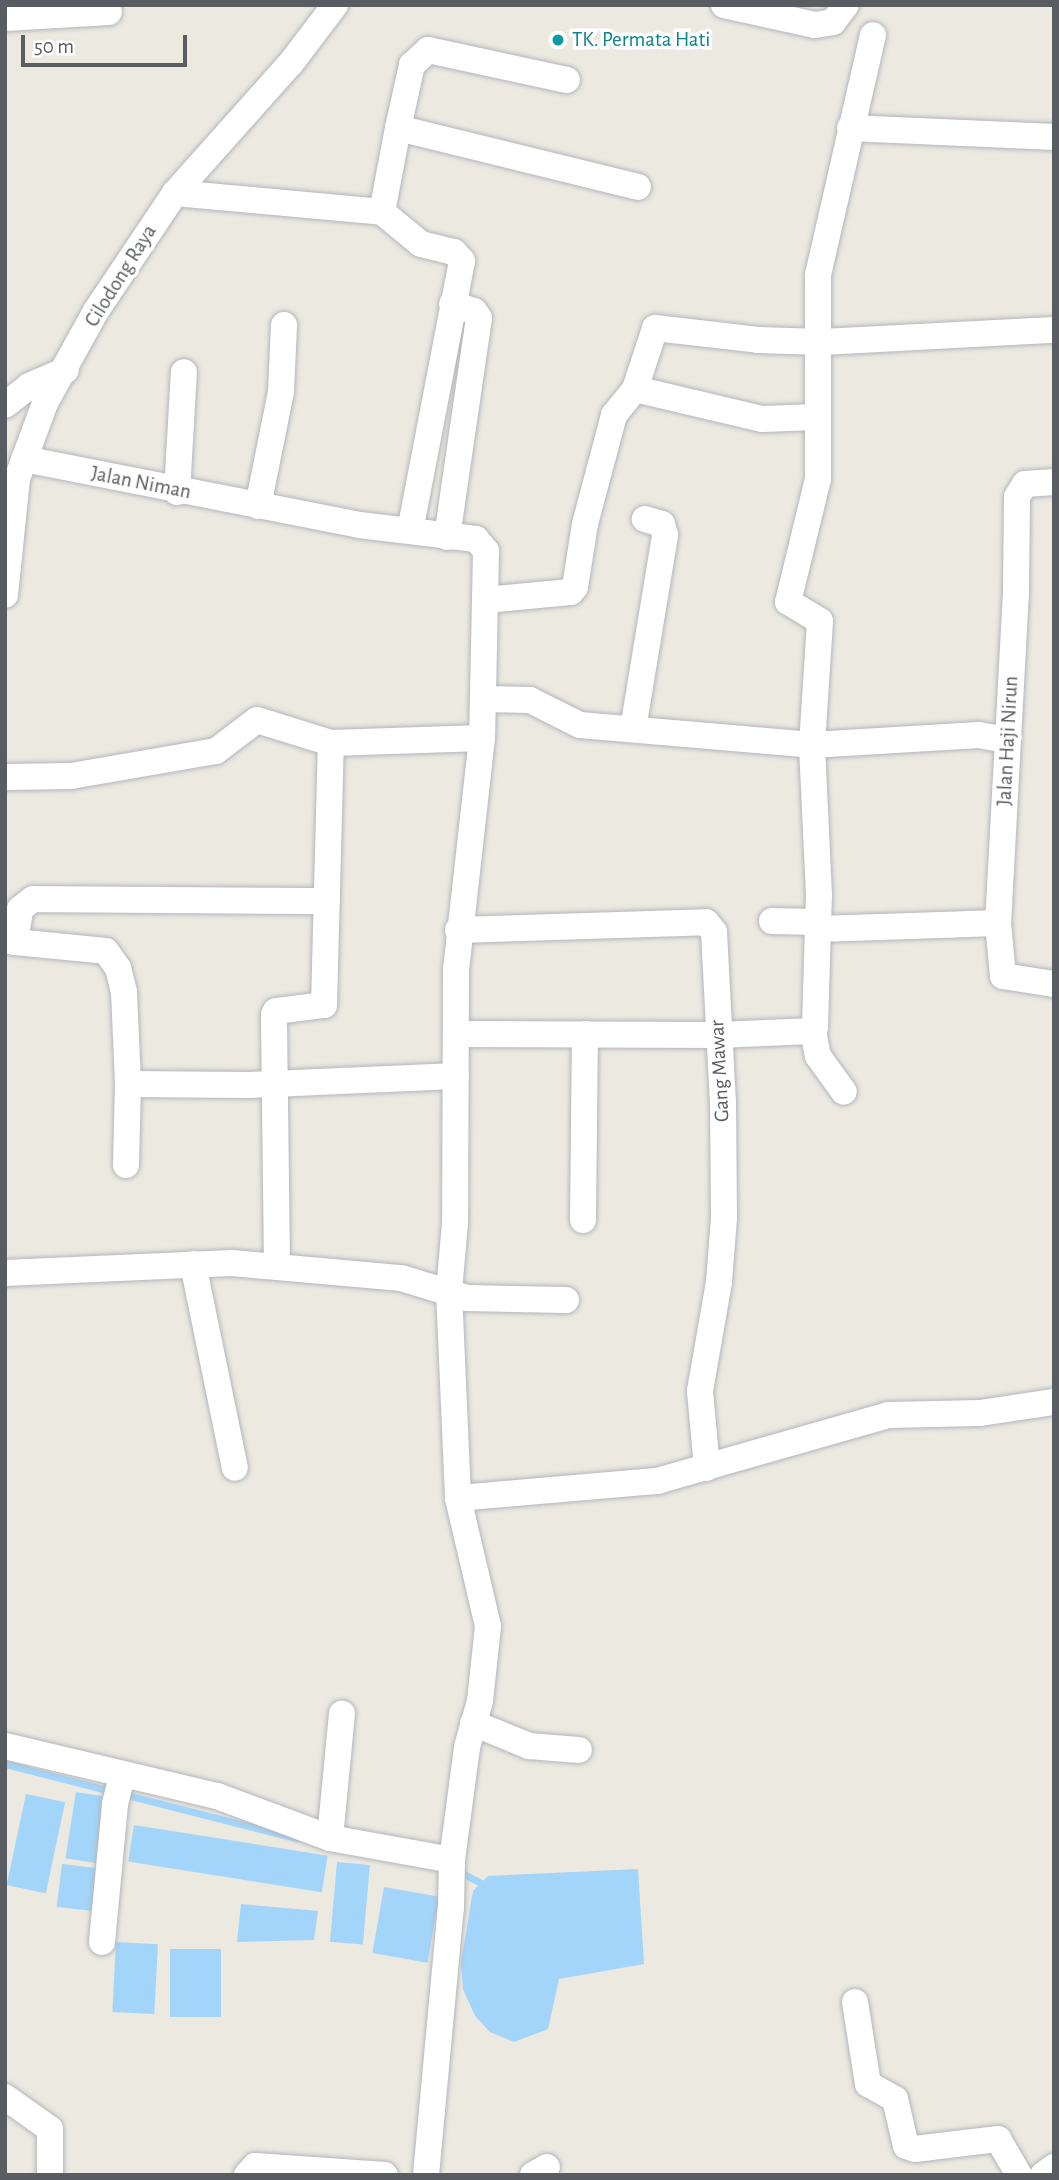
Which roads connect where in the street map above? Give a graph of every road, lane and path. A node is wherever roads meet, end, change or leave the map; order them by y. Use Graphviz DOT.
graph roads {
  1 [pos="335,5"];
  2 [pos="724,5"];
  3 [pos="846,5"];
  4 [pos="34,10"];
  5 [pos="109,12"];
  6 [pos="5,18"];
  7 [pos="873,35"];
  8 [pos="567,80"];
  9 [pos="398,128"];
  10 [pos="850,128"];
  11 [pos="1054,137"];
  12 [pos="638,187"];
  13 [pos="175,193"];
  14 [pos="382,212"];
  15 [pos="452,304"];
  16 [pos="284,326"];
  17 [pos="1054,330"];
  18 [pos="822,342"];
  19 [pos="66,370"];
  20 [pos="184,372"];
  21 [pos="635,389"];
  22 [pos="5,405"];
  23 [pos="817,417"];
  24 [pos="24,459"];
  25 [pos="1054,482"];
  26 [pos="177,492"];
  27 [pos="258,506"];
  28 [pos="645,519"];
  29 [pos="410,530"];
  30 [pos="447,537"];
  31 [pos="7,539"];
  32 [pos="5,595"];
  33 [pos="485,600"];
  34 [pos="484,699"];
  35 [pos="634,729"];
  36 [pos="482,738"];
  37 [pos="1007,740"];
  38 [pos="331,743"];
  39 [pos="812,745"];
  40 [pos="5,776"];
  41 [pos="327,901"];
  42 [pos="772,921"];
  43 [pos="998,923"];
  44 [pos="818,925"];
  45 [pos="458,930"];
  46 [pos="10,941"];
  47 [pos="1054,984"];
  48 [pos="813,1031"];
  49 [pos="456,1034"];
  50 [pos="585,1034"];
  51 [pos="718,1035"];
  52 [pos="456,1076"];
  53 [pos="277,1082"];
  54 [pos="128,1084"];
  55 [pos="844,1092"];
  56 [pos="126,1165"];
  57 [pos="583,1220"];
  58 [pos="193,1264"];
  59 [pos="277,1266"];
  60 [pos="5,1273"];
  61 [pos="449,1291"];
  62 [pos="566,1300"];
  63 [pos="1054,1402"];
  64 [pos="235,1468"];
  65 [pos="707,1468"];
  66 [pos="458,1499"];
  67 [pos="342,1714"];
  68 [pos="473,1723"];
  69 [pos="5,1746"];
  70 [pos="579,1750"];
  71 [pos="119,1787"];
  72 [pos="330,1838"];
  73 [pos="452,1860"];
  74 [pos="102,1942"];
  75 [pos="855,2002"];
  76 [pos="5,2097"];
  77 [pos="1054,2167"];
  78 [pos="348,2174"];
  79 [pos="50,2175"];
  80 [pos="247,2175"];
  81 [pos="385,2175"];
  82 [pos="426,2175"];
  83 [pos="1019,2175"];
  84 [pos="1043,2175"];
  1 -- 13 [label="street, Cilodong Raya"];
  2 -- 3 [label="street"];
  4 -- 5 [label="street"];
  4 -- 6 [label="street"];
  7 -- 10 [label="street"];
  8 -- 9 [label="street"];
  9 -- 12 [label="street"];
  9 -- 14 [label="street"];
  10 -- 11 [label="street"];
  10 -- 18 [label="street"];
  13 -- 14 [label="street"];
  13 -- 19 [label="street, Cilodong Raya"];
  14 -- 15 [label="street"];
  15 -- 29 [label="street"];
  15 -- 30 [label="street"];
  16 -- 27 [label="street"];
  17 -- 18 [label="street"];
  18 -- 21 [label="street"];
  18 -- 23 [label="street"];
  19 -- 22 [label="street"];
  19 -- 24 [label="street, Cilodong Raya"];
  20 -- 26 [label="street"];
  21 -- 23 [label="street"];
  21 -- 33 [label="street"];
  23 -- 39 [label="street"];
  24 -- 26 [label="street, Jalan Niman"];
  24 -- 31 [label="street, Cilodong Raya"];
  25 -- 37 [label="street, Jalan Haji Nirun"];
  26 -- 27 [label="street, Jalan Niman"];
  27 -- 29 [label="street, Jalan Niman"];
  28 -- 35 [label="street"];
  29 -- 30 [label="street, Jalan Niman"];
  30 -- 33 [label="street, Jalan Niman"];
  31 -- 32 [label="street, Cilodong Raya"];
  33 -- 34 [label="street, Jalan Niman"];
  34 -- 35 [label="street"];
  34 -- 36 [label="street, Jalan Niman"];
  35 -- 39 [label="street"];
  36 -- 38 [label="street"];
  36 -- 45 [label="street, Jalan Niman"];
  37 -- 39 [label="street"];
  37 -- 43 [label="street, Jalan Haji Nirun"];
  38 -- 40 [label="street"];
  38 -- 41 [label="street"];
  39 -- 44 [label="street"];
  41 -- 46 [label="street"];
  41 -- 53 [label="street"];
  42 -- 44 [label="street"];
  43 -- 44 [label="street"];
  43 -- 47 [label="street, Jalan Haji Nirun"];
  44 -- 48 [label="street"];
  45 -- 49 [label="street, Jalan Niman"];
  45 -- 51 [label="street, Gang Mawar"];
  46 -- 54 [label="street"];
  48 -- 51 [label="street"];
  48 -- 55 [label="street"];
  49 -- 50 [label="street"];
  49 -- 52 [label="street, Jalan Niman"];
  50 -- 51 [label="street"];
  50 -- 57 [label="street"];
  51 -- 65 [label="street, Gang Mawar"];
  52 -- 53 [label="street"];
  52 -- 61 [label="street, Jalan Niman"];
  53 -- 54 [label="street"];
  53 -- 59 [label="street"];
  54 -- 56 [label="street"];
  58 -- 59 [label="street"];
  58 -- 60 [label="street"];
  58 -- 64 [label="street"];
  59 -- 61 [label="street"];
  61 -- 62 [label="street"];
  61 -- 66 [label="street, Jalan Niman"];
  63 -- 65 [label="street"];
  65 -- 66 [label="street"];
  66 -- 68 [label="street, Jalan Niman"];
  67 -- 72 [label="street"];
  68 -- 70 [label="street"];
  68 -- 73 [label="street, Jalan Niman"];
  69 -- 71 [label="street"];
  71 -- 72 [label="street"];
  71 -- 74 [label="street"];
  72 -- 73 [label="street"];
  73 -- 82 [label="street, Jalan Niman"];
  75 -- 83 [label="street"];
  76 -- 79 [label="street"];
  77 -- 84 [label="street"];
  78 -- 80 [label="street"];
  78 -- 81 [label="street"];
}
